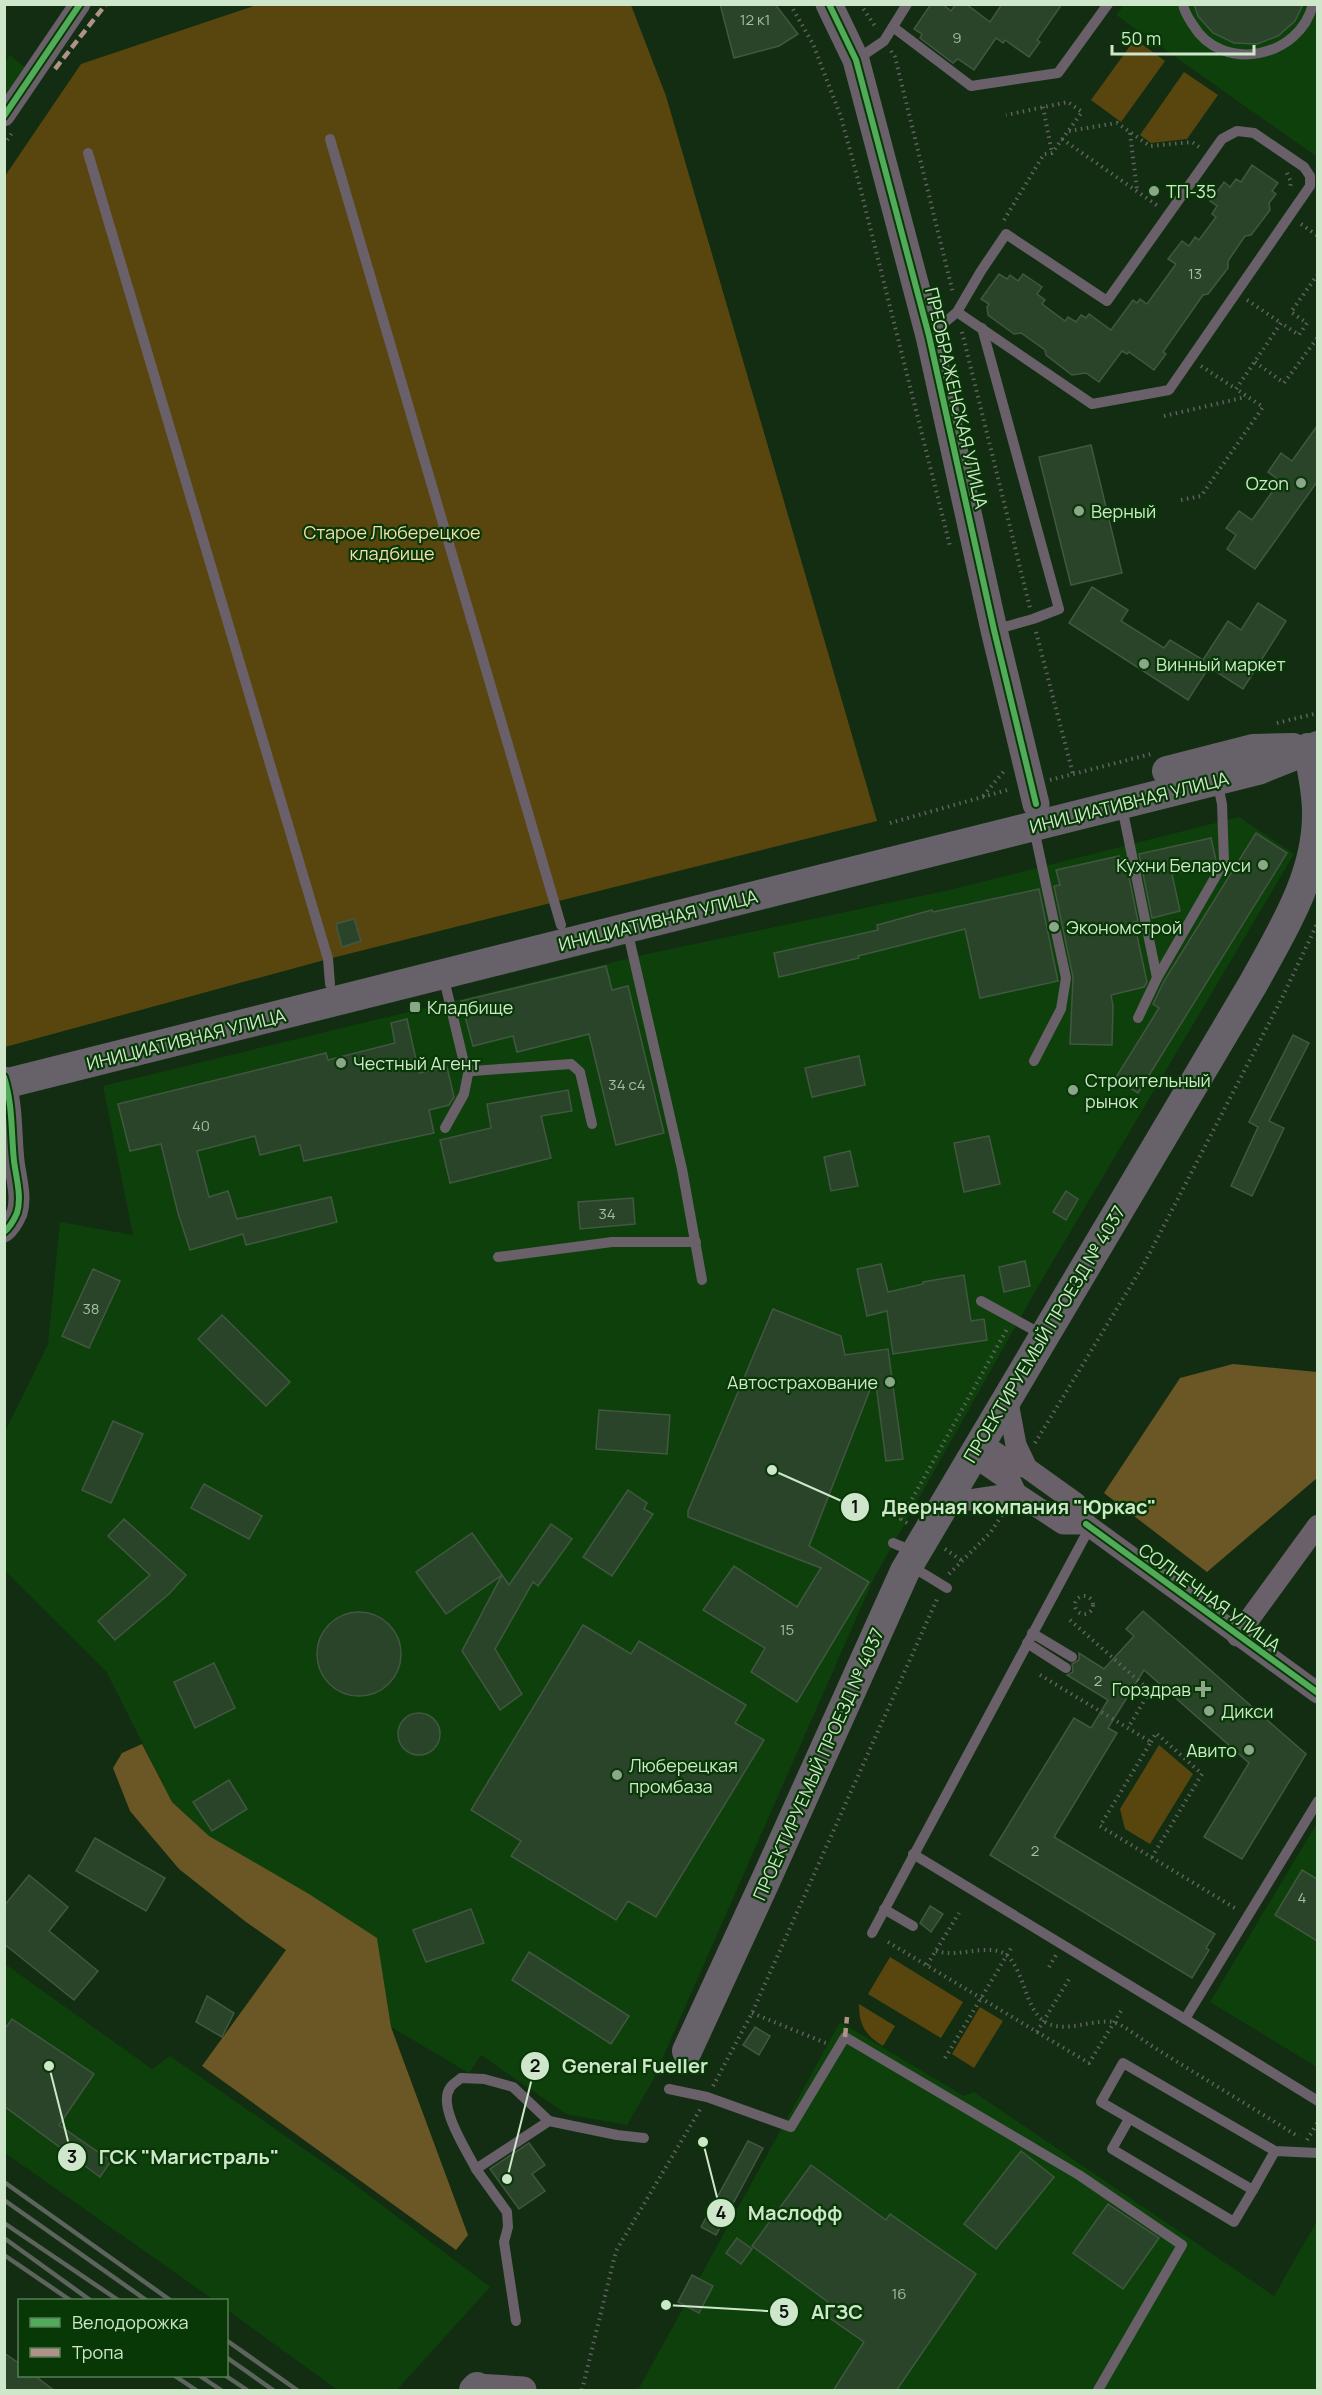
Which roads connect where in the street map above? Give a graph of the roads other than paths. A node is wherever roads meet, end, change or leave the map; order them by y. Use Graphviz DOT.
graph roads {
  1 [pos="80,4"];
  2 [pos="829,4"];
  3 [pos="907,4"];
  4 [pos="1108,4"];
  5 [pos="1313,4"];
  6 [pos="1180,6"];
  7 [pos="893,27"];
  8 [pos="856,60"];
  9 [pos="4,116"];
  10 [pos="330,140"];
  11 [pos="88,153"];
  12 [pos="957,312"];
  13 [pos="982,328"];
  14 [pos="929,336"];
  15 [pos="994,630"];
  16 [pos="1313,747"];
  17 [pos="1217,780"];
  18 [pos="1028,801"];
  19 [pos="1121,804"];
  20 [pos="561,925"];
  21 [pos="627,928"];
  22 [pos="443,974"];
  23 [pos="1157,978"];
  24 [pos="330,984"];
  25 [pos="1138,1018"];
  26 [pos="1034,1061"];
  27 [pos="469,1069"];
  28 [pos="5,1078"];
  29 [pos="592,1124"];
  30 [pos="445,1128"];
  31 [pos="4,1232"];
  32 [pos="696,1242"];
  33 [pos="498,1257"];
  34 [pos="702,1280"];
  35 [pos="981,1301"];
  36 [pos="1043,1335"];
  37 [pos="1006,1397"];
  38 [pos="976,1448"];
  39 [pos="1027,1468"];
  40 [pos="1016,1493"];
  41 [pos="943,1504"];
  42 [pos="1317,1525"];
  43 [pos="1088,1526"];
  44 [pos="905,1553"];
  45 [pos="946,1587"];
  46 [pos="1032,1633"];
  47 [pos="1237,1636"];
  48 [pos="1027,1643"];
  49 [pos="1072,1657"];
  50 [pos="1066,1668"];
  51 [pos="1317,1693"];
  52 [pos="1317,1801"];
  53 [pos="913,1854"];
  54 [pos="884,1909"];
  55 [pos="913,1926"];
  56 [pos="872,1933"];
  57 [pos="1185,2019"];
  58 [pos="687,2051"];
  59 [pos="669,2089"];
  60 [pos="1317,2101"];
  61 [pos="1130,2119"];
  62 [pos="549,2121"];
  63 [pos="644,2138"];
  64 [pos="1275,2151"];
  65 [pos="1317,2153"];
  66 [pos="476,2169"];
  67 [pos="1253,2190"];
  68 [pos="516,2321"];
  69 [pos="476,2389"];
  70 [pos="523,2391"];
  71 [pos="1098,2391"];
  1 -- 9 [label="street"];
  2 -- 8 [label="street, ПРЕОБРАЖЕНСКАЯ УЛИЦА"];
  3 -- 7 [label="lane"];
  4 -- 7 [label="lane"];
  5 -- 6 [label="lane"];
  7 -- 8 [label="lane"];
  8 -- 14 [label="street, ПРЕОБРАЖЕНСКАЯ УЛИЦА"];
  10 -- 20 [label="lane"];
  11 -- 24 [label="lane"];
  12 -- 13 [label="lane"];
  12 -- 13 [label="lane"];
  12 -- 14 [label="lane"];
  13 -- 15 [label="lane"];
  14 -- 15 [label="street, ПРЕОБРАЖЕНСКАЯ УЛИЦА"];
  15 -- 18 [label="street, ПРЕОБРАЖЕНСКАЯ УЛИЦА"];
  16 -- 17 [label="main road, ИНИЦИАТИВНАЯ УЛИЦА"];
  16 -- 18 [label="main road, ИНИЦИАТИВНАЯ УЛИЦА"];
  16 -- 36 [label="main road, ПРОЕКТИРУЕМЫЙ ПРОЕЗД № 4037"];
  17 -- 19 [label="main road, ИНИЦИАТИВНАЯ УЛИЦА"];
  17 -- 23 [label="lane"];
  18 -- 19 [label="main road, ИНИЦИАТИВНАЯ УЛИЦА"];
  18 -- 20 [label="main road, ИНИЦИАТИВНАЯ УЛИЦА"];
  18 -- 21 [label="main road, ИНИЦИАТИВНАЯ УЛИЦА"];
  18 -- 26 [label="lane"];
  19 -- 23 [label="lane"];
  20 -- 24 [label="main road, ИНИЦИАТИВНАЯ УЛИЦА"];
  21 -- 22 [label="main road, ИНИЦИАТИВНАЯ УЛИЦА"];
  21 -- 32 [label="lane"];
  22 -- 27 [label="lane"];
  22 -- 28 [label="main road, ИНИЦИАТИВНАЯ УЛИЦА"];
  23 -- 25 [label="lane"];
  24 -- 28 [label="main road, ИНИЦИАТИВНАЯ УЛИЦА"];
  27 -- 29 [label="lane"];
  27 -- 30 [label="lane"];
  28 -- 31 [label="street"];
  32 -- 33 [label="lane"];
  32 -- 34 [label="lane"];
  35 -- 36 [label="lane"];
  36 -- 37 [label="main road, ПРОЕКТИРУЕМЫЙ ПРОЕЗД № 4037"];
  37 -- 38 [label="main road, ПРОЕКТИРУЕМЫЙ ПРОЕЗД № 4037"];
  37 -- 39 [label="street"];
  38 -- 39 [label="street"];
  38 -- 40 [label="street"];
  38 -- 41 [label="main road, ПРОЕКТИРУЕМЫЙ ПРОЕЗД № 4037"];
  39 -- 43 [label="street"];
  40 -- 41 [label="street"];
  40 -- 43 [label="street"];
  41 -- 44 [label="main road, ПРОЕКТИРУЕМЫЙ ПРОЕЗД № 4037"];
  42 -- 47 [label="street"];
  43 -- 46 [label="lane"];
  43 -- 47 [label="street, СОЛНЕЧНАЯ УЛИЦА"];
  44 -- 45 [label="lane"];
  44 -- 58 [label="main road, ПРОЕКТИРУЕМЫЙ ПРОЕЗД № 4037"];
  46 -- 48 [label="lane"];
  46 -- 49 [label="lane"];
  47 -- 51 [label="street, СОЛНЕЧНАЯ УЛИЦА"];
  48 -- 50 [label="lane"];
  48 -- 53 [label="lane"];
  52 -- 57 [label="lane"];
  53 -- 54 [label="lane"];
  53 -- 57 [label="lane"];
  54 -- 55 [label="lane"];
  54 -- 56 [label="lane"];
  57 -- 60 [label="lane"];
  59 -- 71 [label="lane"];
  61 -- 64 [label="lane"];
  61 -- 67 [label="lane"];
  61 -- 67 [label="lane"];
  62 -- 63 [label="lane"];
  62 -- 66 [label="lane"];
  62 -- 66 [label="lane"];
  64 -- 65 [label="lane"];
  64 -- 67 [label="lane"];
  66 -- 68 [label="lane"];
  69 -- 70 [label="street"];
}
